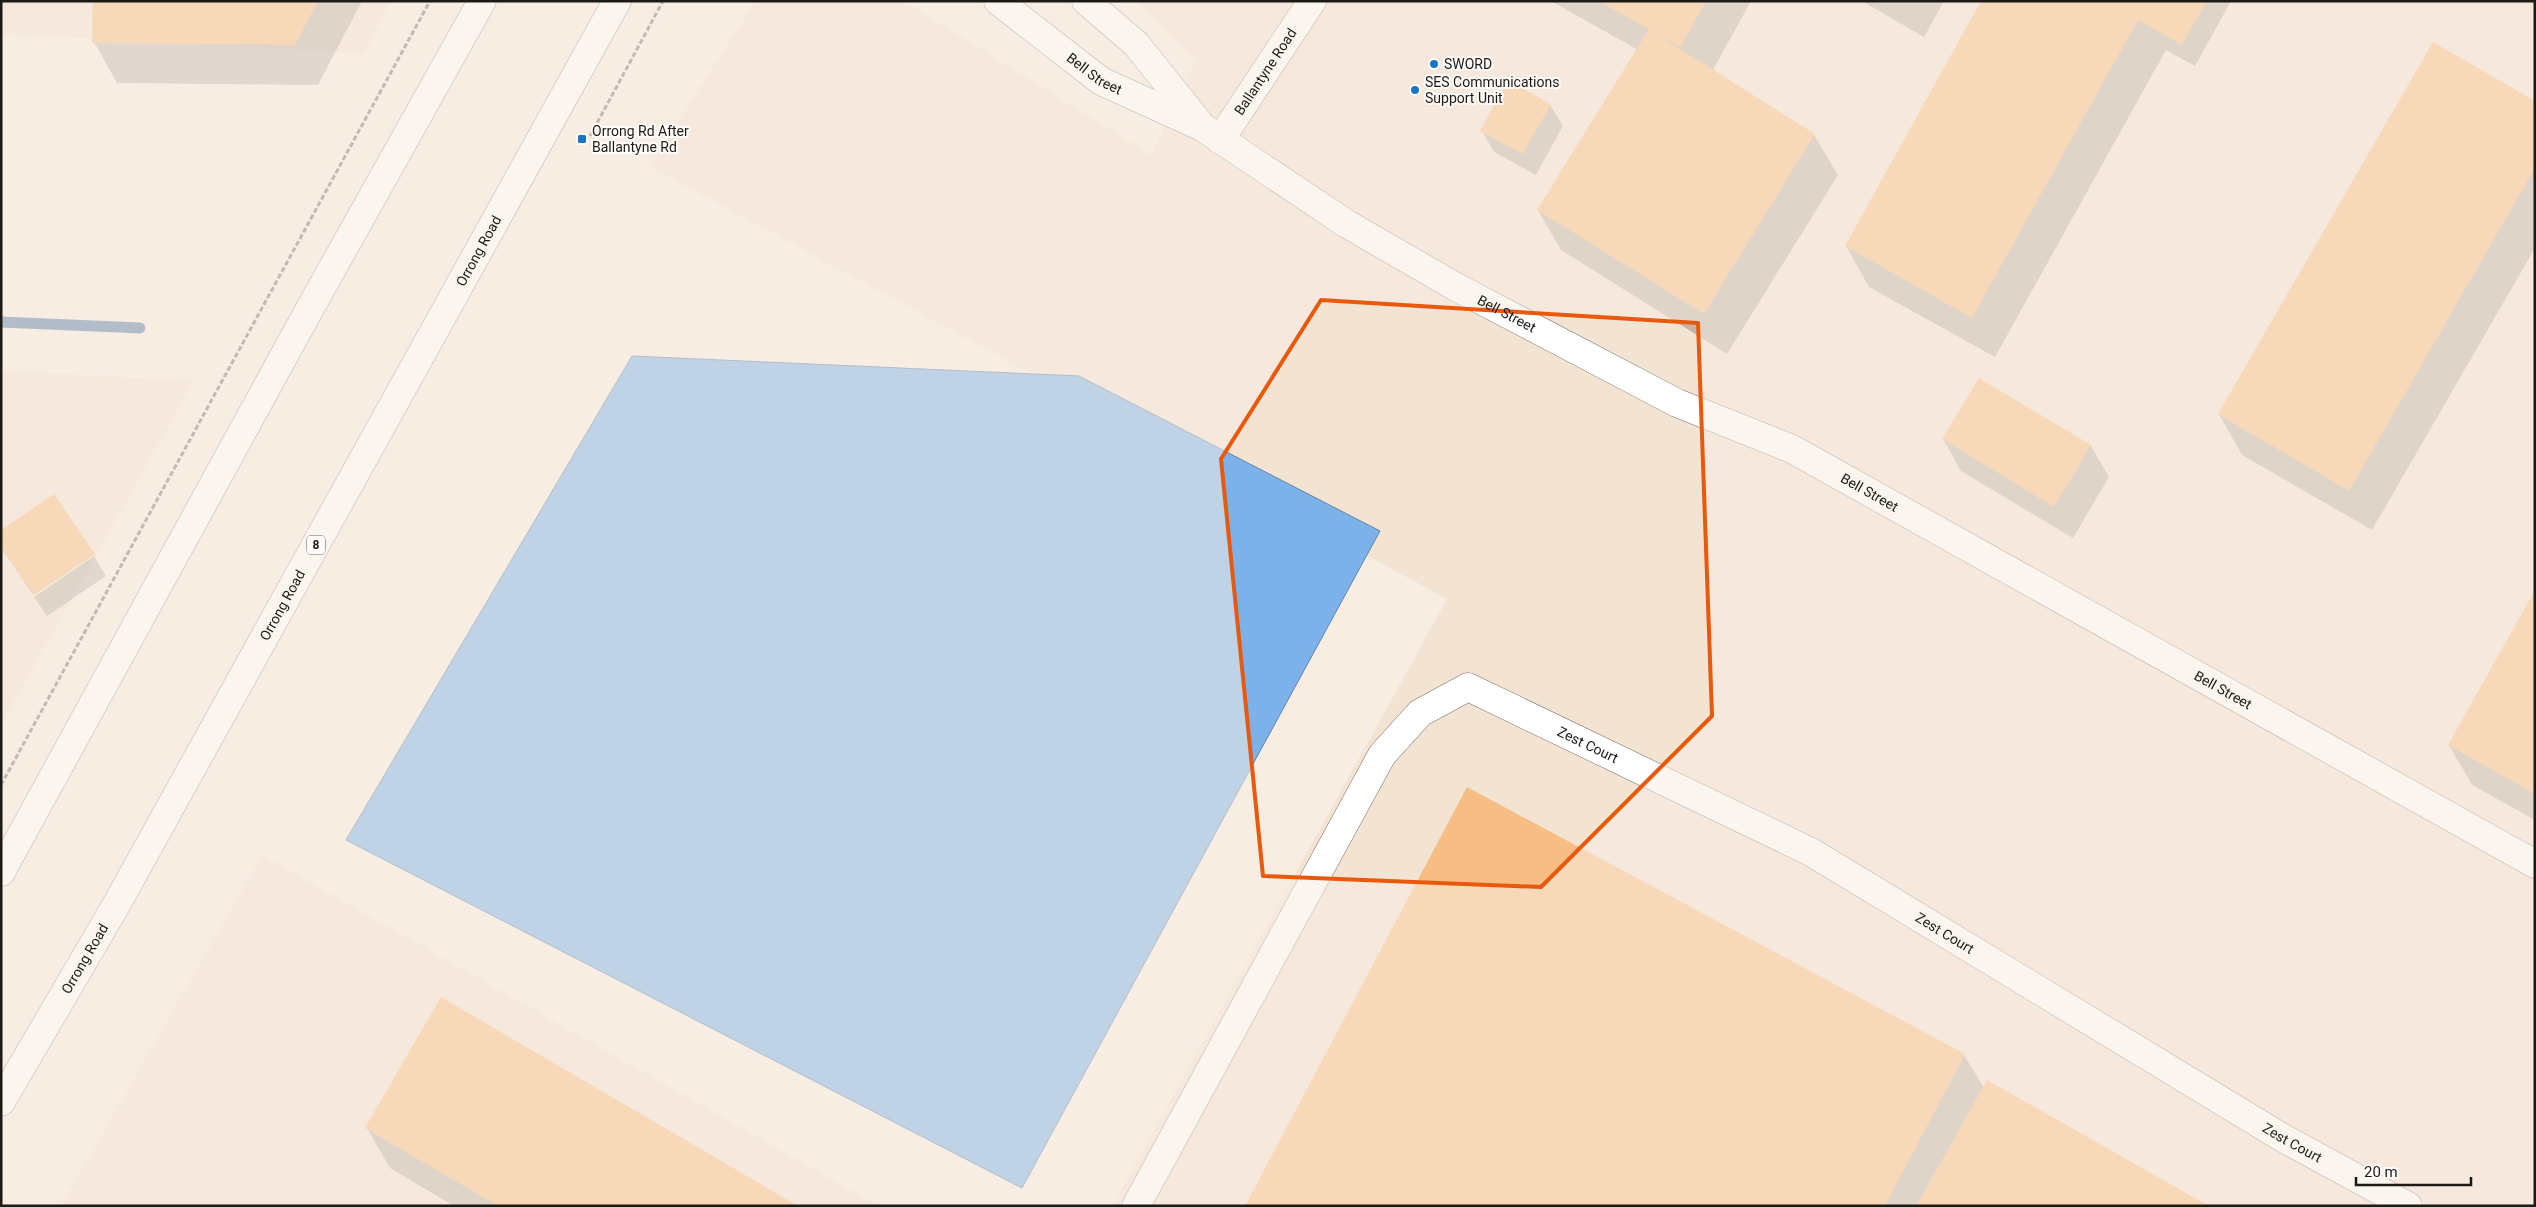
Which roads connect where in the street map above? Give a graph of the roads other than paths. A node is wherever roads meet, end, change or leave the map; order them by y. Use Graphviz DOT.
graph roads {
  1 [pos="482,1"];
  2 [pos="618,1"];
  3 [pos="998,1"];
  4 [pos="1086,1"];
  5 [pos="1312,1"];
  6 [pos="1211,134"];
  7 [pos="3,863"];
  8 [pos="2535,864"];
  9 [pos="1,1102"];
  10 [pos="1136,1206"];
  11 [pos="2408,1206"];
  1 -- 7 [label="main road"];
  2 -- 9 [label="main road, Orrong Road / 8"];
  3 -- 6 [label="main road, Bell Street"];
  4 -- 6 [label="main road, Bell Street"];
  5 -- 6 [label="main road, Ballantyne Road"];
  6 -- 8 [label="main road, Bell Street"];
  10 -- 11 [label="main road, Zest Court"];
}
